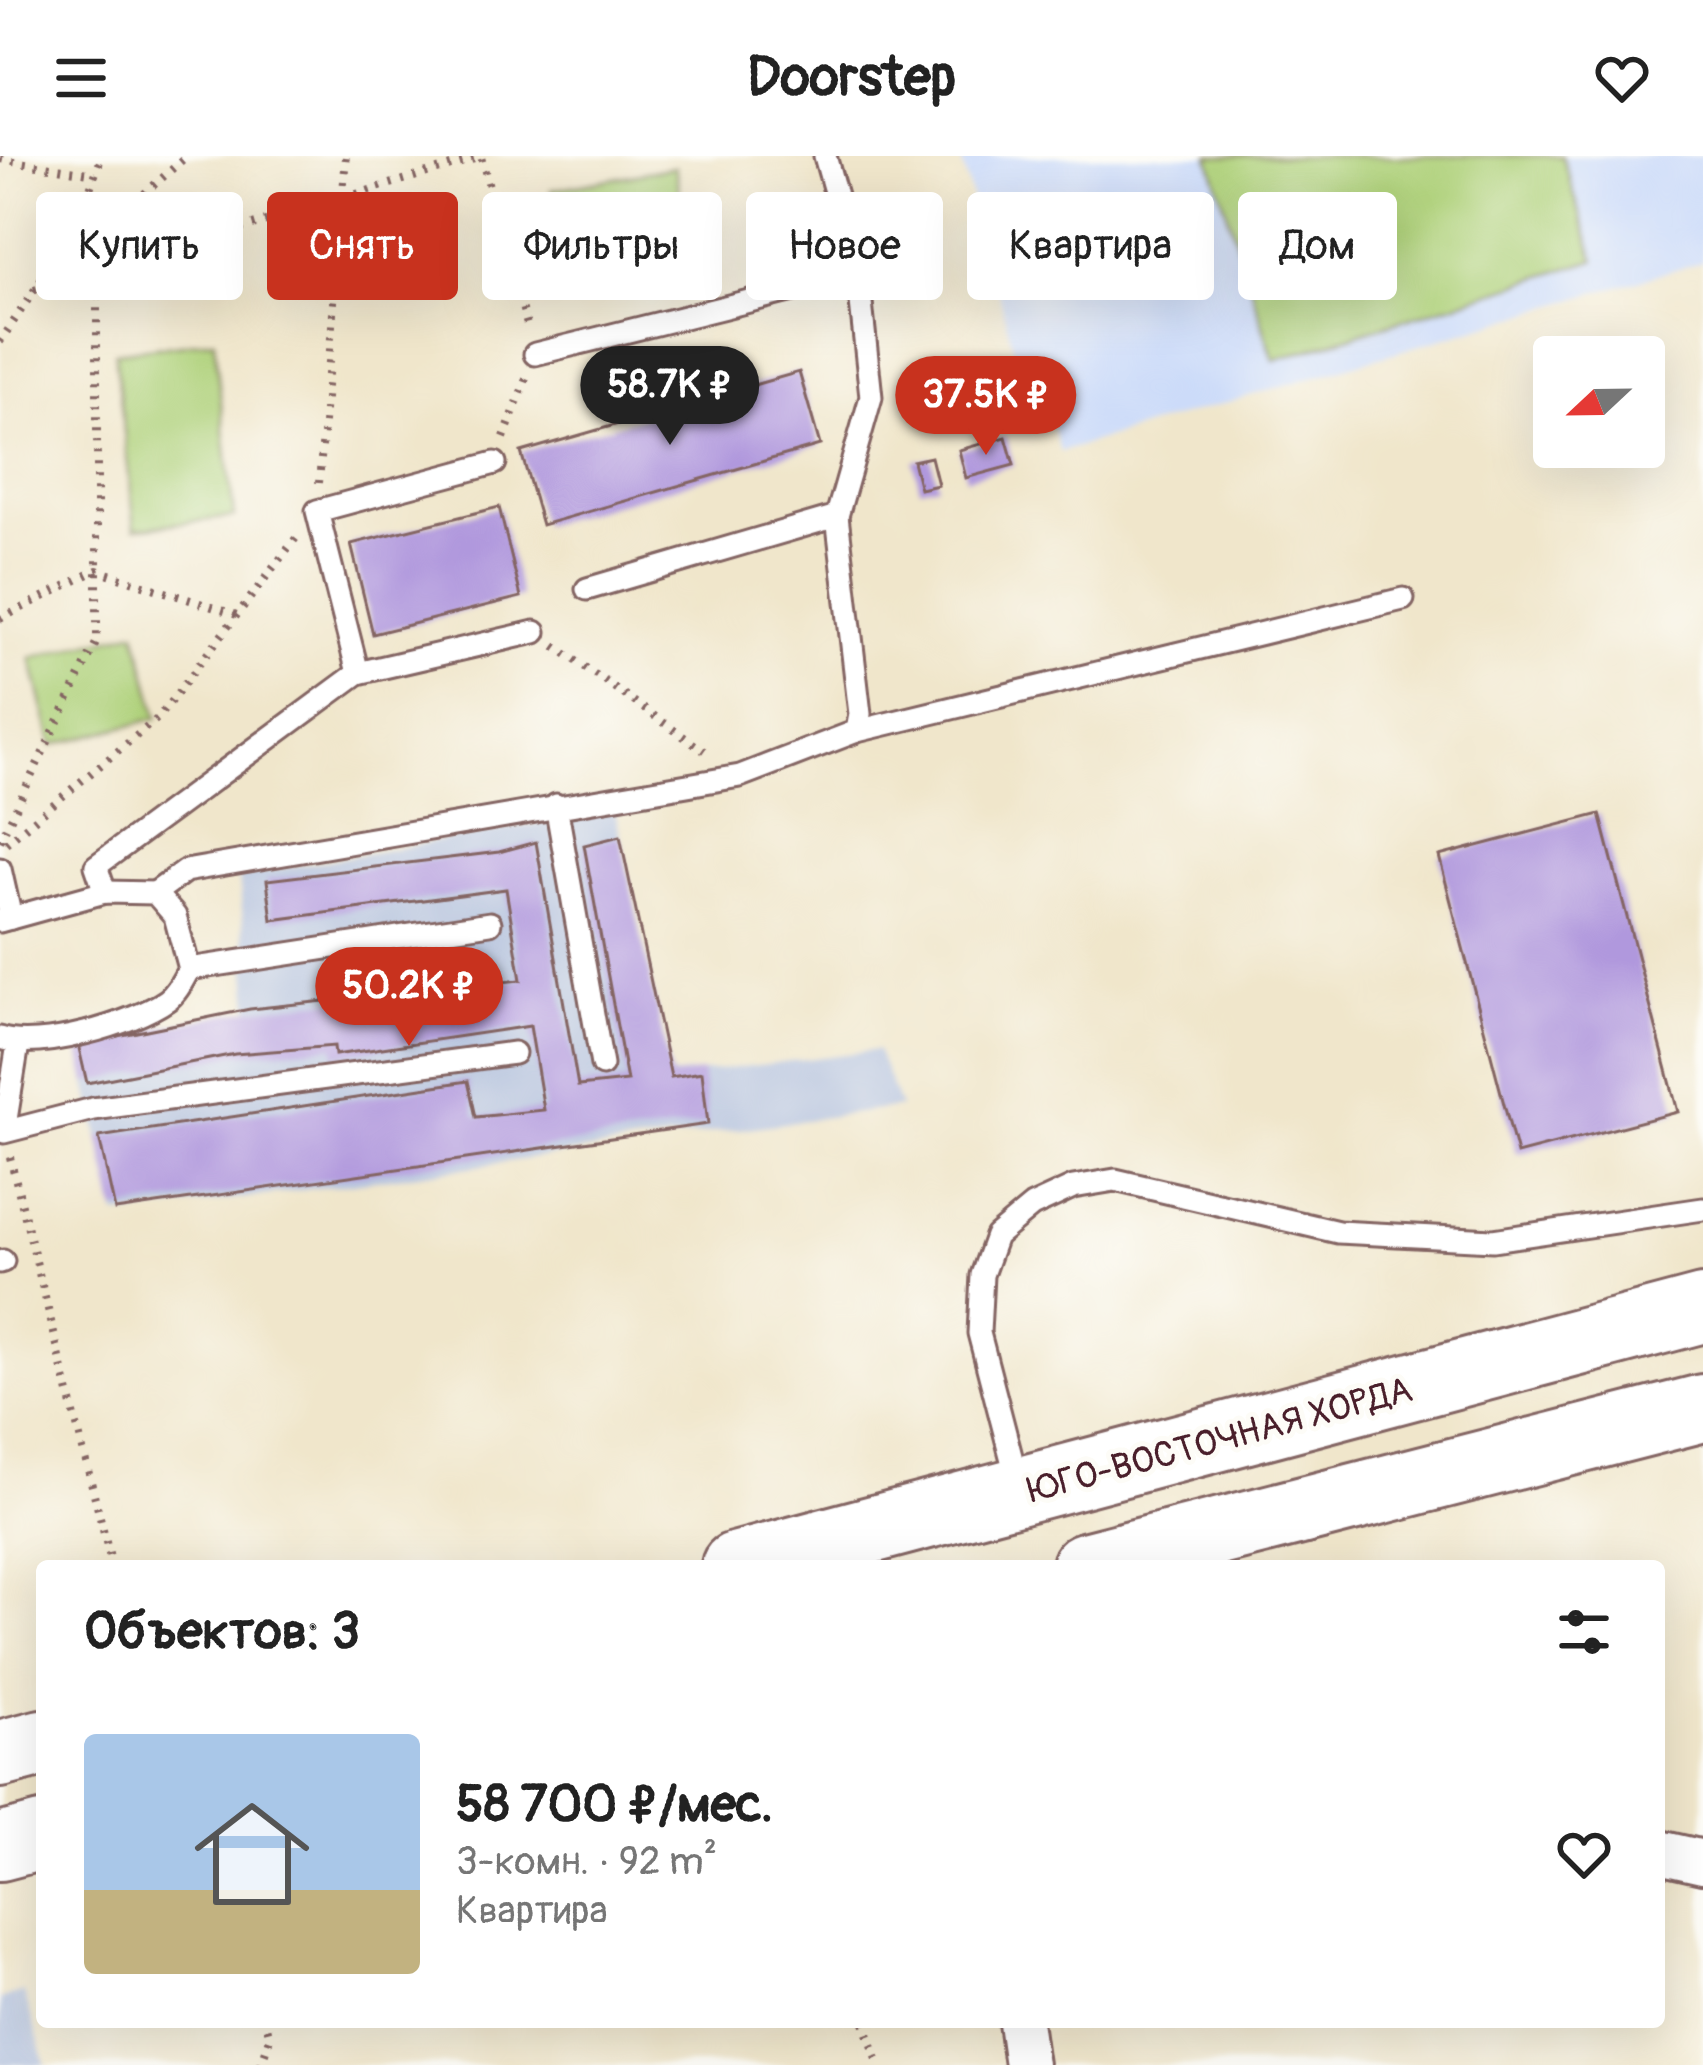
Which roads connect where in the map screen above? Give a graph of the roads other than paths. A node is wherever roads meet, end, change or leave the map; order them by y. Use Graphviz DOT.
graph roads {
  1 [pos="825,156"];
  2 [pos="835,192"];
  3 [pos="752,300"];
  4 [pos="861,300"];
  5 [pos="535,353"];
  6 [pos="496,463"];
  7 [pos="837,516"];
  8 [pos="587,589"];
  9 [pos="1403,599"];
  10 [pos="535,632"];
  11 [pos="358,673"];
  12 [pos="857,731"];
  13 [pos="556,805"];
  14 [pos="0,869"];
  15 [pos="105,892"];
  16 [pos="155,893"];
  17 [pos="6,919"];
  18 [pos="490,923"];
  19 [pos="189,969"];
  20 [pos="9,1041"];
  21 [pos="514,1053"];
  22 [pos="602,1065"];
  23 [pos="1703,1209"];
  24 [pos="1703,1310"];
  25 [pos="1703,1408"];
  26 [pos="1021,1493"];
  27 [pos="759,1560"];
  28 [pos="1108,1560"];
  29 [pos="36,1745"];
  30 [pos="0,1754"];
  31 [pos="36,1838"];
  32 [pos="0,1847"];
  33 [pos="1665,1853"];
  34 [pos="1703,1862"];
  35 [pos="1021,2028"];
  36 [pos="1026,2065"];
  1 -- 2 [label="lane"];
  3 -- 5 [label="lane"];
  4 -- 7 [label="lane"];
  6 -- 11 [label="lane"];
  7 -- 8 [label="lane"];
  7 -- 12 [label="lane"];
  9 -- 12 [label="lane"];
  10 -- 11 [label="lane"];
  11 -- 15 [label="lane"];
  12 -- 13 [label="lane"];
  13 -- 16 [label="lane"];
  13 -- 22 [label="lane"];
  14 -- 17 [label="lane"];
  15 -- 16 [label="lane"];
  15 -- 17 [label="lane"];
  16 -- 19 [label="lane"];
  18 -- 19 [label="lane"];
  19 -- 20 [label="lane"];
  20 -- 21 [label="lane"];
  23 -- 26 [label="lane"];
  24 -- 26 [label="main road, ЮГО-ВОСТОЧНАЯ ХОРДА"];
  25 -- 28 [label="main road"];
  26 -- 27 [label="main road, ЮГО-ВОСТОЧНАЯ ХОРДА"];
  29 -- 30 [label="main road"];
  31 -- 32 [label="main road"];
  33 -- 34 [label="street"];
  35 -- 36 [label="street"];
}
